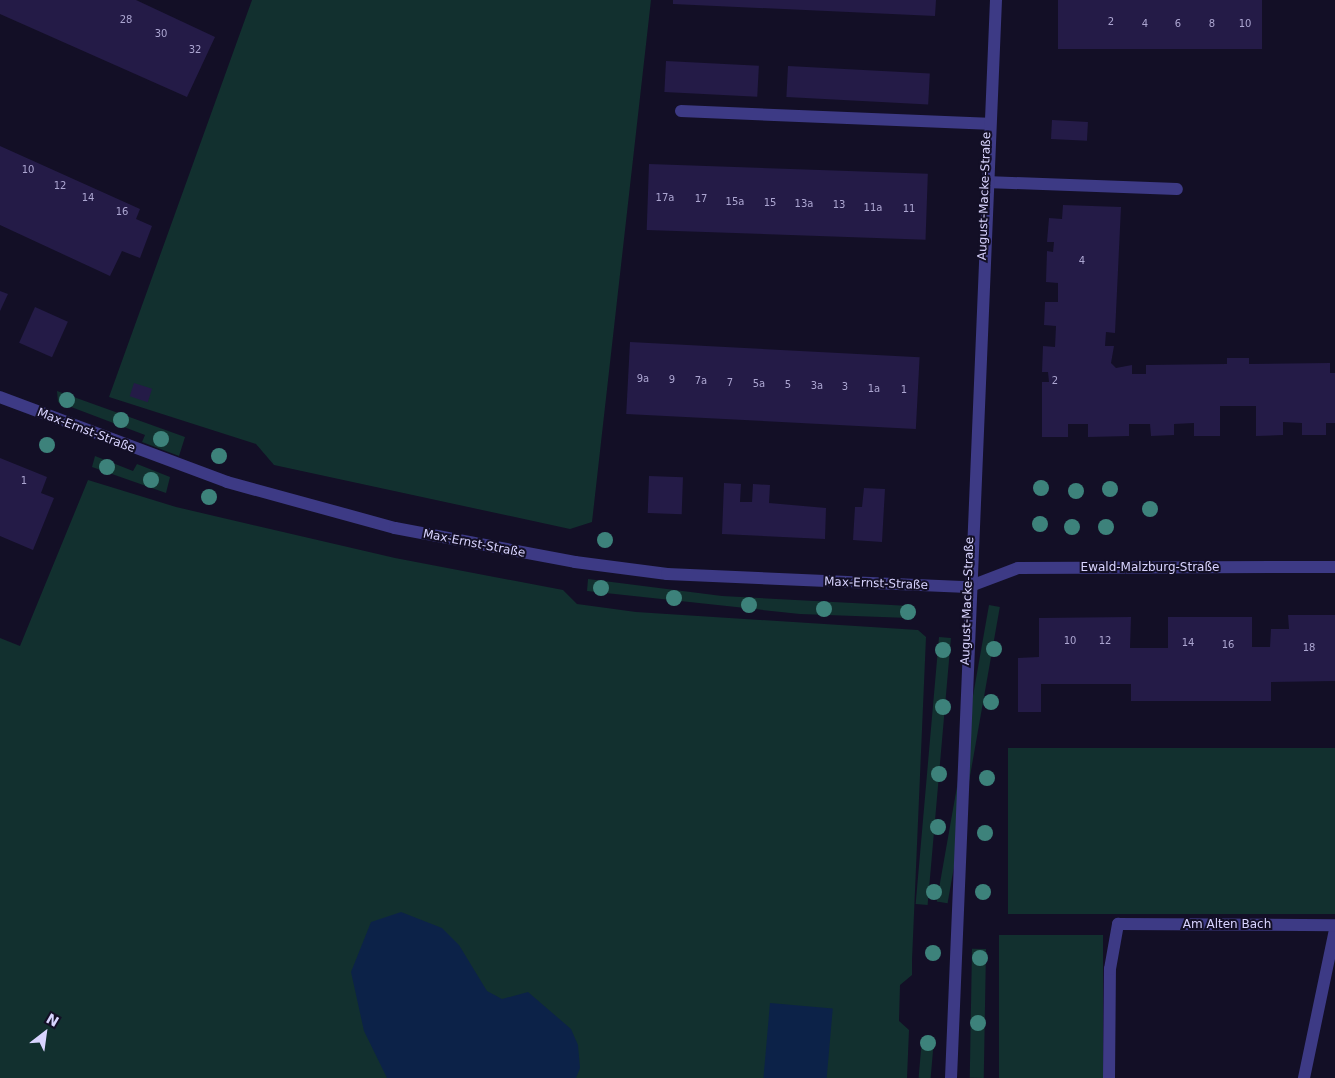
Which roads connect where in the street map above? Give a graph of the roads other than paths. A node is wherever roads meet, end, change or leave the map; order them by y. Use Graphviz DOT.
graph roads {
  1 [pos="996,0"];
  2 [pos="681,111"];
  3 [pos="988,124"];
  4 [pos="986,182"];
  5 [pos="1177,189"];
  6 [pos="0,397"];
  7 [pos="1335,567"];
  8 [pos="968,587"];
  9 [pos="1335,925"];
  10 [pos="1335,930"];
  11 [pos="951,1078"];
  12 [pos="1109,1078"];
  13 [pos="1304,1078"];
  1 -- 3 [label="street, August-Macke-Straße"];
  2 -- 3 [label="street, August-Macke-Straße"];
  3 -- 4 [label="street, August-Macke-Straße"];
  4 -- 5 [label="street"];
  4 -- 8 [label="street, August-Macke-Straße"];
  6 -- 8 [label="street, Max-Ernst-Straße"];
  7 -- 8 [label="street, Ewald-Malzburg-Straße"];
  8 -- 11 [label="street, August-Macke-Straße"];
  9 -- 12 [label="street, Am Alten Bach"];
  10 -- 13 [label="street"];
}
